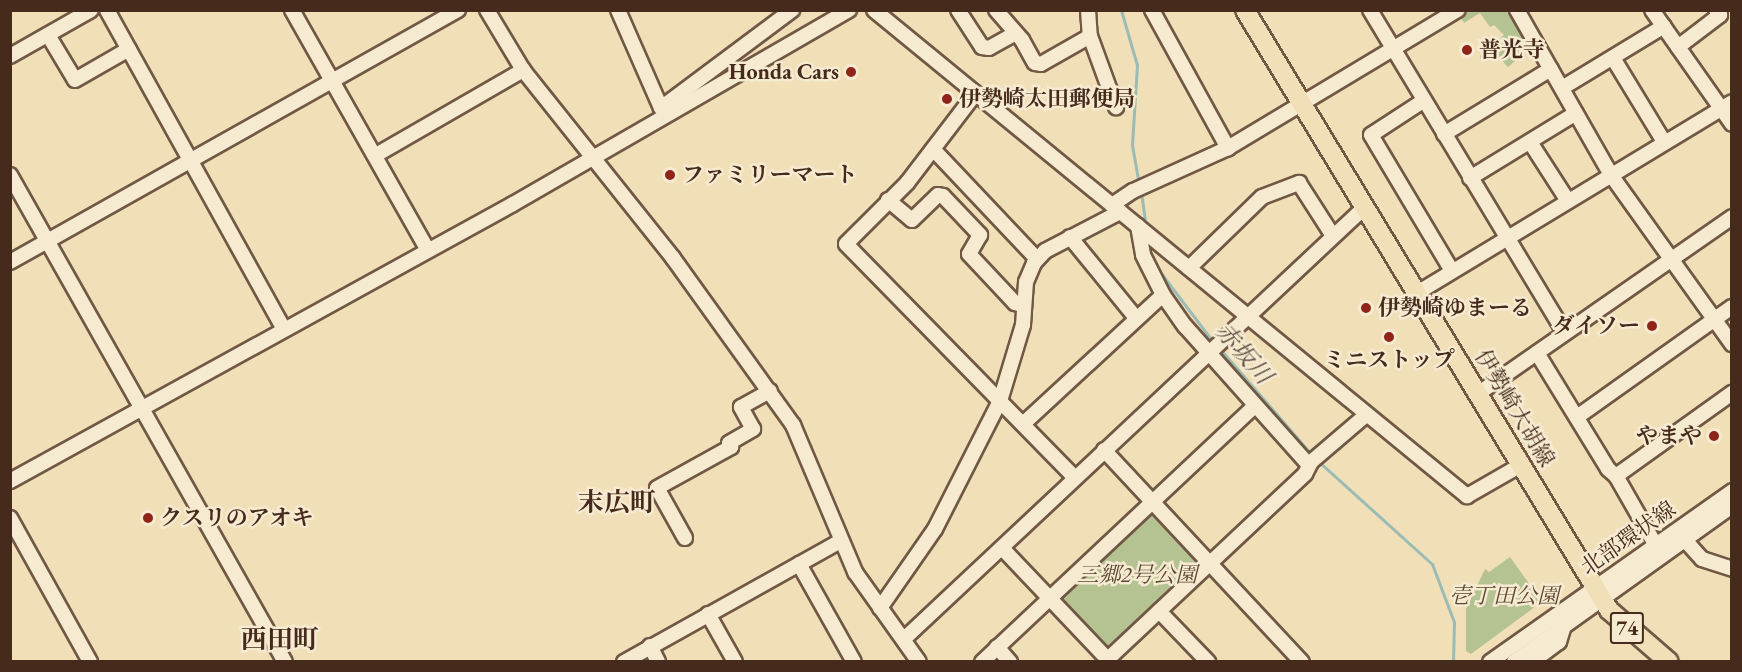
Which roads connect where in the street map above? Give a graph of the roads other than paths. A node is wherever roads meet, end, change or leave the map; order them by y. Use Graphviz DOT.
graph roads {
  1 [pos="107,10"];
  2 [pos="292,10"];
  3 [pos="458,10"];
  4 [pos="487,10"];
  5 [pos="618,10"];
  6 [pos="792,10"];
  7 [pos="849,10"];
  8 [pos="874,10"];
  9 [pos="958,10"];
  10 [pos="996,10"];
  11 [pos="1088,10"];
  12 [pos="1245,10"];
  13 [pos="1370,10"];
  14 [pos="1458,10"];
  15 [pos="1517,10"];
  16 [pos="1652,10"];
  17 [pos="1716,10"];
  18 [pos="82,13"];
  19 [pos="1157,13"];
  20 [pos="1664,26"];
  21 [pos="1014,34"];
  22 [pos="48,35"];
  23 [pos="1090,36"];
  24 [pos="1678,47"];
  25 [pos="129,49"];
  26 [pos="1392,50"];
  27 [pos="10,57"];
  28 [pos="1614,58"];
  29 [pos="1551,69"];
  30 [pos="523,70"];
  31 [pos="334,83"];
  32 [pos="1562,88"];
  33 [pos="975,94"];
  34 [pos="1423,101"];
  35 [pos="1302,103"];
  36 [pos="1726,106"];
  37 [pos="1116,107"];
  38 [pos="1576,113"];
  39 [pos="1731,124"];
  40 [pos="1444,134"];
  41 [pos="1530,142"];
  42 [pos="1664,142"];
  43 [pos="1228,148"];
  44 [pos="933,149"];
  45 [pos="376,154"];
  46 [pos="592,159"];
  47 [pos="191,161"];
  48 [pos="10,175"];
  49 [pos="1611,175"];
  50 [pos="1470,178"];
  51 [pos="888,200"];
  52 [pos="1568,201"];
  53 [pos="1116,208"];
  54 [pos="1364,208"];
  55 [pos="1731,217"];
  56 [pos="1138,226"];
  57 [pos="1333,236"];
  58 [pos="1070,237"];
  59 [pos="1506,238"];
  60 [pos="47,242"];
  61 [pos="428,250"];
  62 [pos="1037,259"];
  63 [pos="1671,260"];
  64 [pos="10,262"];
  65 [pos="1189,268"];
  66 [pos="1452,271"];
  67 [pos="1417,293"];
  68 [pos="1163,295"];
  69 [pos="1022,305"];
  70 [pos="1731,307"];
  71 [pos="1136,318"];
  72 [pos="1248,319"];
  73 [pos="1714,320"];
  74 [pos="284,330"];
  75 [pos="1565,333"];
  76 [pos="1731,344"];
  77 [pos="1211,352"];
  78 [pos="1537,353"];
  79 [pos="770,391"];
  80 [pos="1479,393"];
  81 [pos="1731,393"];
  82 [pos="999,401"];
  83 [pos="1255,406"];
  84 [pos="143,410"];
  85 [pos="1365,415"];
  86 [pos="1576,417"];
  87 [pos="1023,424"];
  88 [pos="1104,450"];
  89 [pos="1309,465"];
  90 [pos="1521,465"];
  91 [pos="1616,476"];
  92 [pos="1075,478"];
  93 [pos="10,481"];
  94 [pos="1731,491"];
  95 [pos="1153,501"];
  96 [pos="1731,506"];
  97 [pos="10,518"];
  98 [pos="685,538"];
  99 [pos="1684,539"];
  100 [pos="839,542"];
  101 [pos="1655,544"];
  102 [pos="1002,548"];
  103 [pos="1211,563"];
  104 [pos="799,564"];
  105 [pos="1731,569"];
  106 [pos="1599,592"];
  107 [pos="1050,598"];
  108 [pos="880,608"];
  109 [pos="1159,610"];
  110 [pos="708,614"];
  111 [pos="1564,626"];
  112 [pos="903,639"];
  113 [pos="650,646"];
  114 [pos="997,647"];
  115 [pos="1109,660"];
  116 [pos="90,662"];
  117 [pos="285,662"];
  118 [pos="624,662"];
  119 [pos="658,662"];
  120 [pos="735,662"];
  121 [pos="854,662"];
  122 [pos="919,662"];
  123 [pos="982,662"];
  124 [pos="1010,662"];
  125 [pos="1208,662"];
  126 [pos="1302,662"];
  127 [pos="1490,662"];
  128 [pos="1514,662"];
  129 [pos="1532,662"];
  130 [pos="1668,662"];
  1 -- 25 [label="street"];
  2 -- 31 [label="street"];
  3 -- 31 [label="street"];
  4 -- 30 [label="street"];
  5 -- 6 [label="street"];
  7 -- 46 [label="street"];
  8 -- 33 [label="street"];
  9 -- 21 [label="street"];
  10 -- 21 [label="street"];
  11 -- 23 [label="street"];
  12 -- 35 [label="main road, 伊勢崎大胡線 / 74"];
  13 -- 26 [label="street"];
  14 -- 26 [label="street"];
  15 -- 29 [label="street"];
  16 -- 20 [label="street"];
  17 -- 24 [label="street"];
  18 -- 22 [label="street"];
  19 -- 43 [label="street"];
  20 -- 24 [label="street"];
  20 -- 28 [label="street"];
  21 -- 23 [label="street"];
  22 -- 25 [label="street"];
  22 -- 27 [label="street"];
  23 -- 37 [label="street"];
  24 -- 36 [label="street"];
  25 -- 47 [label="street"];
  26 -- 34 [label="street"];
  26 -- 35 [label="street"];
  28 -- 32 [label="street"];
  28 -- 42 [label="street"];
  29 -- 32 [label="street"];
  29 -- 40 [label="street"];
  30 -- 45 [label="street"];
  30 -- 46 [label="street"];
  31 -- 45 [label="street"];
  31 -- 47 [label="street"];
  32 -- 38 [label="street"];
  33 -- 44 [label="street"];
  33 -- 53 [label="street"];
  34 -- 40 [label="street"];
  34 -- 66 [label="street"];
  35 -- 43 [label="street"];
  35 -- 54 [label="main road, 伊勢崎大胡線 / 74"];
  36 -- 39 [label="street"];
  36 -- 42 [label="street"];
  38 -- 41 [label="street"];
  38 -- 49 [label="street"];
  40 -- 50 [label="street"];
  41 -- 50 [label="street"];
  41 -- 52 [label="street"];
  42 -- 49 [label="street"];
  43 -- 53 [label="street"];
  44 -- 51 [label="street"];
  44 -- 62 [label="street"];
  45 -- 61 [label="street"];
  46 -- 61 [label="street"];
  46 -- 79 [label="street"];
  47 -- 60 [label="street"];
  47 -- 74 [label="street"];
  48 -- 60 [label="street"];
  49 -- 52 [label="street"];
  49 -- 63 [label="street"];
  50 -- 59 [label="street"];
  51 -- 69 [label="street"];
  51 -- 82 [label="street"];
  52 -- 59 [label="street"];
  53 -- 56 [label="street"];
  53 -- 58 [label="street"];
  54 -- 57 [label="street"];
  54 -- 67 [label="main road, 伊勢崎大胡線 / 74"];
  55 -- 63 [label="street"];
  56 -- 65 [label="street"];
  56 -- 68 [label="street"];
  57 -- 65 [label="street"];
  57 -- 72 [label="street"];
  58 -- 62 [label="street"];
  58 -- 71 [label="street"];
  59 -- 66 [label="street"];
  59 -- 75 [label="street"];
  60 -- 64 [label="street"];
  60 -- 84 [label="street"];
  61 -- 74 [label="street"];
  62 -- 69 [label="street"];
  63 -- 73 [label="street"];
  63 -- 75 [label="street"];
  65 -- 72 [label="street"];
  66 -- 67 [label="street"];
  67 -- 80 [label="main road, 伊勢崎大胡線 / 74"];
  68 -- 71 [label="street"];
  68 -- 77 [label="street"];
  69 -- 82 [label="street"];
  70 -- 73 [label="street"];
  71 -- 87 [label="street"];
  72 -- 77 [label="street"];
  72 -- 85 [label="street"];
  73 -- 76 [label="street"];
  73 -- 86 [label="street"];
  74 -- 84 [label="street"];
  75 -- 78 [label="street"];
  77 -- 83 [label="street"];
  77 -- 88 [label="street"];
  78 -- 80 [label="street"];
  78 -- 86 [label="street"];
  79 -- 98 [label="street"];
  79 -- 100 [label="street"];
  80 -- 90 [label="main road, 伊勢崎大胡線 / 74"];
  81 -- 91 [label="street"];
  82 -- 87 [label="street"];
  82 -- 108 [label="street"];
  83 -- 89 [label="street"];
  83 -- 95 [label="street"];
  84 -- 93 [label="street"];
  84 -- 117 [label="street"];
  85 -- 89 [label="street"];
  85 -- 90 [label="street"];
  86 -- 91 [label="street"];
  87 -- 92 [label="street"];
  88 -- 92 [label="street"];
  88 -- 95 [label="street"];
  89 -- 103 [label="street"];
  90 -- 106 [label="main road, 伊勢崎大胡線 / 74"];
  91 -- 101 [label="street"];
  92 -- 102 [label="street"];
  94 -- 101 [label="street, 北部環状線"];
  95 -- 103 [label="street"];
  95 -- 107 [label="street"];
  96 -- 99 [label="street, 北部環状線"];
  97 -- 116 [label="street"];
  99 -- 105 [label="street"];
  99 -- 106 [label="street, 北部環状線"];
  100 -- 104 [label="street"];
  100 -- 108 [label="street"];
  101 -- 106 [label="street, 北部環状線"];
  102 -- 107 [label="street"];
  102 -- 112 [label="street"];
  103 -- 109 [label="street"];
  103 -- 126 [label="street"];
  104 -- 110 [label="street"];
  104 -- 121 [label="street"];
  106 -- 111 [label="street, 北部環状線"];
  106 -- 127 [label="street, 北部環状線"];
  106 -- 130 [label="main road, 伊勢崎大胡線 / 74"];
  107 -- 114 [label="street"];
  107 -- 115 [label="street"];
  108 -- 112 [label="street"];
  109 -- 115 [label="street"];
  109 -- 125 [label="street"];
  110 -- 113 [label="street"];
  110 -- 120 [label="street"];
  111 -- 128 [label="street, 北部環状線"];
  111 -- 129 [label="street"];
  112 -- 122 [label="street"];
  113 -- 118 [label="street"];
  113 -- 119 [label="street"];
  114 -- 123 [label="street"];
  114 -- 124 [label="street"];
}
